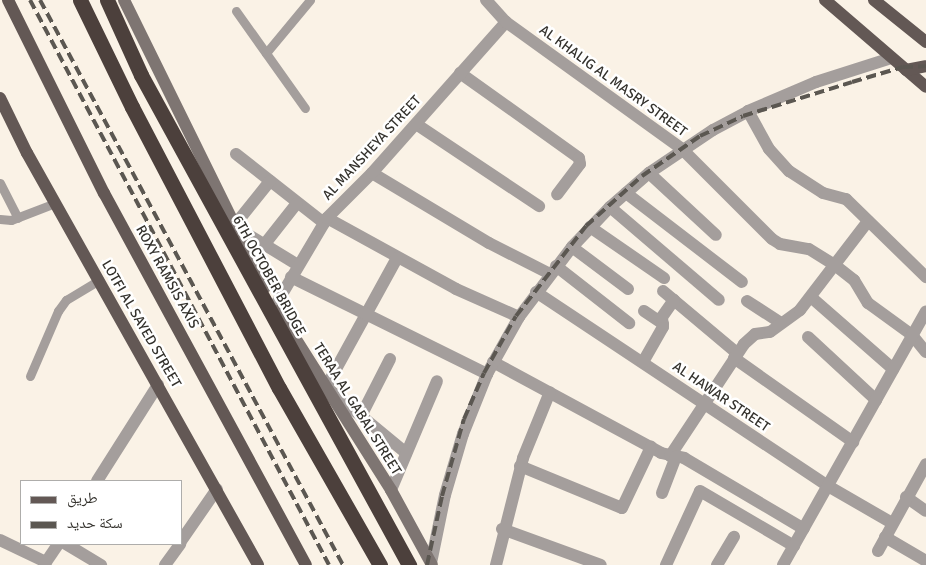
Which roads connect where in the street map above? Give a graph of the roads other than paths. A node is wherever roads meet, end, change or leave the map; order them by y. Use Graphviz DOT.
graph roads {
  1 [pos="8,0"];
  2 [pos="80,0"];
  3 [pos="106,0"];
  4 [pos="124,0"];
  5 [pos="310,0"];
  6 [pos="486,0"];
  7 [pos="825,0"];
  8 [pos="874,0"];
  9 [pos="236,11"];
  10 [pos="506,22"];
  11 [pos="926,42"];
  12 [pos="266,53"];
  13 [pos="891,58"];
  14 [pos="926,66"];
  15 [pos="906,70"];
  16 [pos="460,73"];
  17 [pos="926,87"];
  18 [pos="0,98"];
  19 [pos="305,108"];
  20 [pos="748,111"];
  21 [pos="416,124"];
  22 [pos="682,149"];
  23 [pos="236,154"];
  24 [pos="372,173"];
  25 [pos="649,173"];
  26 [pos="270,182"];
  27 [pos="0,183"];
  28 [pos="626,193"];
  29 [pos="557,194"];
  30 [pos="55,203"];
  31 [pos="297,203"];
  32 [pos="540,206"];
  33 [pos="610,207"];
  34 [pos="18,218"];
  35 [pos="0,219"];
  36 [pos="326,221"];
  37 [pos="868,221"];
  38 [pos="234,226"];
  39 [pos="590,227"];
  40 [pos="716,235"];
  41 [pos="264,245"];
  42 [pos="572,247"];
  43 [pos="397,258"];
  44 [pos="298,265"];
  45 [pos="836,266"];
  46 [pos="553,270"];
  47 [pos="291,277"];
  48 [pos="926,277"];
  49 [pos="664,278"];
  50 [pos="99,280"];
  51 [pos="742,282"];
  52 [pos="628,288"];
  53 [pos="663,291"];
  54 [pos="536,292"];
  55 [pos="812,298"];
  56 [pos="674,300"];
  57 [pos="719,300"];
  58 [pos="747,301"];
  59 [pos="275,306"];
  60 [pos="644,311"];
  61 [pos="926,311"];
  62 [pos="366,314"];
  63 [pos="519,317"];
  64 [pos="629,323"];
  65 [pos="781,323"];
  66 [pos="663,324"];
  67 [pos="912,335"];
  68 [pos="808,337"];
  69 [pos="926,352"];
  70 [pos="736,356"];
  71 [pos="390,359"];
  72 [pos="493,362"];
  73 [pos="643,362"];
  74 [pos="894,370"];
  75 [pos="487,374"];
  76 [pos="30,376"];
  77 [pos="437,381"];
  78 [pos="158,385"];
  79 [pos="326,387"];
  80 [pos="550,392"];
  81 [pos="876,400"];
  82 [pos="704,404"];
  83 [pos="361,416"];
  84 [pos="853,442"];
  85 [pos="651,447"];
  86 [pos="406,453"];
  87 [pos="673,457"];
  88 [pos="926,465"];
  89 [pos="520,466"];
  90 [pos="98,480"];
  91 [pos="828,486"];
  92 [pos="217,489"];
  93 [pos="391,490"];
  94 [pos="662,493"];
  95 [pos="906,497"];
  96 [pos="926,511"];
  97 [pos="892,523"];
  98 [pos="502,529"];
  99 [pos="804,529"];
  100 [pos="734,537"];
  101 [pos="885,537"];
  102 [pos="0,540"];
  103 [pos="182,540"];
  104 [pos="57,545"];
  105 [pos="68,545"];
  106 [pos="179,545"];
  107 [pos="794,546"];
  108 [pos="878,551"];
  109 [pos="926,561"];
  110 [pos="45,564"];
  111 [pos="431,564"];
  112 [pos="101,565"];
  113 [pos="165,565"];
  114 [pos="258,565"];
  115 [pos="306,565"];
  116 [pos="380,565"];
  117 [pos="408,565"];
  118 [pos="496,565"];
  119 [pos="601,565"];
  120 [pos="666,565"];
  121 [pos="717,565"];
  122 [pos="782,565"];
  1 -- 115 [label="main road, ROXY RAMSIS AXIS"];
  2 -- 116 [label="highway"];
  3 -- 117 [label="highway, 6TH OCTOBER BRIDGE"];
  4 -- 38 [label="main road, TERAA AL GABAL STREET"];
  5 -- 12 [label="lane"];
  6 -- 10 [label="street, AL KHALIG AL MASRY STREET"];
  7 -- 13 [label="main road"];
  8 -- 11 [label="main road"];
  9 -- 12 [label="lane"];
  10 -- 16 [label="street, AL MANSHEYA STREET"];
  10 -- 22 [label="street, AL KHALIG AL MASRY STREET"];
  12 -- 19 [label="lane"];
  13 -- 15 [label="main road"];
  13 -- 20 [label="street"];
  14 -- 15 [label="main road"];
  15 -- 17 [label="main road"];
  16 -- 21 [label="street, AL MANSHEYA STREET"];
  16 -- 29 [label="street"];
  18 -- 30 [label="main road, LOTFI AL SAYED STREET"];
  20 -- 22 [label="street"];
  20 -- 37 [label="street"];
  21 -- 24 [label="street, AL MANSHEYA STREET"];
  21 -- 32 [label="street"];
  22 -- 25 [label="street"];
  22 -- 45 [label="street, AL KHALIG AL MASRY STREET"];
  23 -- 26 [label="street"];
  24 -- 36 [label="street, AL MANSHEYA STREET"];
  24 -- 46 [label="street"];
  25 -- 28 [label="street"];
  25 -- 40 [label="street"];
  26 -- 31 [label="street"];
  26 -- 38 [label="street"];
  27 -- 34 [label="lane"];
  28 -- 33 [label="street"];
  28 -- 51 [label="street"];
  30 -- 34 [label="lane"];
  30 -- 50 [label="main road, LOTFI AL SAYED STREET"];
  31 -- 36 [label="street"];
  31 -- 41 [label="street"];
  33 -- 39 [label="street"];
  33 -- 57 [label="street"];
  34 -- 35 [label="lane"];
  36 -- 43 [label="street"];
  36 -- 44 [label="street, AL MANSHEYA STREET"];
  37 -- 45 [label="street"];
  37 -- 48 [label="street"];
  38 -- 41 [label="street"];
  38 -- 59 [label="main road, TERAA AL GABAL STREET"];
  39 -- 42 [label="street"];
  39 -- 49 [label="street"];
  41 -- 44 [label="street"];
  42 -- 46 [label="street"];
  42 -- 52 [label="street"];
  43 -- 62 [label="street"];
  43 -- 63 [label="street"];
  44 -- 47 [label="street, AL MANSHEYA STREET"];
  45 -- 55 [label="street"];
  45 -- 67 [label="street, AL KHALIG AL MASRY STREET"];
  46 -- 54 [label="street"];
  46 -- 64 [label="street"];
  47 -- 59 [label="street, AL MANSHEYA STREET"];
  47 -- 62 [label="street"];
  50 -- 76 [label="lane"];
  50 -- 78 [label="main road, LOTFI AL SAYED STREET"];
  53 -- 56 [label="street"];
  54 -- 63 [label="street"];
  54 -- 73 [label="street, AL HAWAR STREET"];
  55 -- 65 [label="street"];
  55 -- 74 [label="street"];
  56 -- 66 [label="street"];
  56 -- 70 [label="street"];
  58 -- 65 [label="street"];
  59 -- 79 [label="main road, TERAA AL GABAL STREET"];
  60 -- 66 [label="street"];
  61 -- 67 [label="street"];
  62 -- 75 [label="street"];
  62 -- 79 [label="street"];
  63 -- 72 [label="street"];
  65 -- 70 [label="street"];
  66 -- 73 [label="street"];
  67 -- 69 [label="street, AL KHALIG AL MASRY STREET"];
  67 -- 74 [label="street"];
  68 -- 81 [label="street"];
  70 -- 82 [label="street"];
  70 -- 84 [label="street"];
  71 -- 83 [label="street"];
  72 -- 75 [label="street"];
  72 -- 80 [label="street"];
  73 -- 82 [label="street, AL HAWAR STREET"];
  74 -- 81 [label="street"];
  75 -- 111 [label="street"];
  77 -- 86 [label="street"];
  78 -- 90 [label="street"];
  78 -- 92 [label="main road, LOTFI AL SAYED STREET"];
  79 -- 83 [label="street"];
  79 -- 93 [label="main road, TERAA AL GABAL STREET"];
  80 -- 85 [label="street"];
  80 -- 89 [label="street"];
  81 -- 84 [label="street"];
  82 -- 87 [label="street"];
  82 -- 91 [label="street, AL HAWAR STREET"];
  83 -- 86 [label="street"];
  84 -- 91 [label="street"];
  85 -- 87 [label="street"];
  85 -- 89 [label="street"];
  86 -- 93 [label="street"];
  87 -- 94 [label="street"];
  87 -- 99 [label="street"];
  88 -- 95 [label="street"];
  89 -- 98 [label="street"];
  91 -- 97 [label="street, AL HAWAR STREET"];
  91 -- 99 [label="street"];
  92 -- 103 [label="street"];
  92 -- 114 [label="main road, LOTFI AL SAYED STREET"];
  93 -- 111 [label="main road, TERAA AL GABAL STREET"];
  95 -- 96 [label="street"];
  95 -- 97 [label="street"];
  97 -- 101 [label="street"];
  98 -- 118 [label="street"];
  98 -- 119 [label="street"];
  99 -- 107 [label="street"];
  100 -- 121 [label="street"];
  101 -- 108 [label="street"];
  101 -- 109 [label="street"];
  102 -- 110 [label="street"];
  104 -- 110 [label="street"];
  105 -- 112 [label="street"];
  106 -- 113 [label="street"];
  107 -- 120 [label="street"];
  107 -- 122 [label="street"];
}
